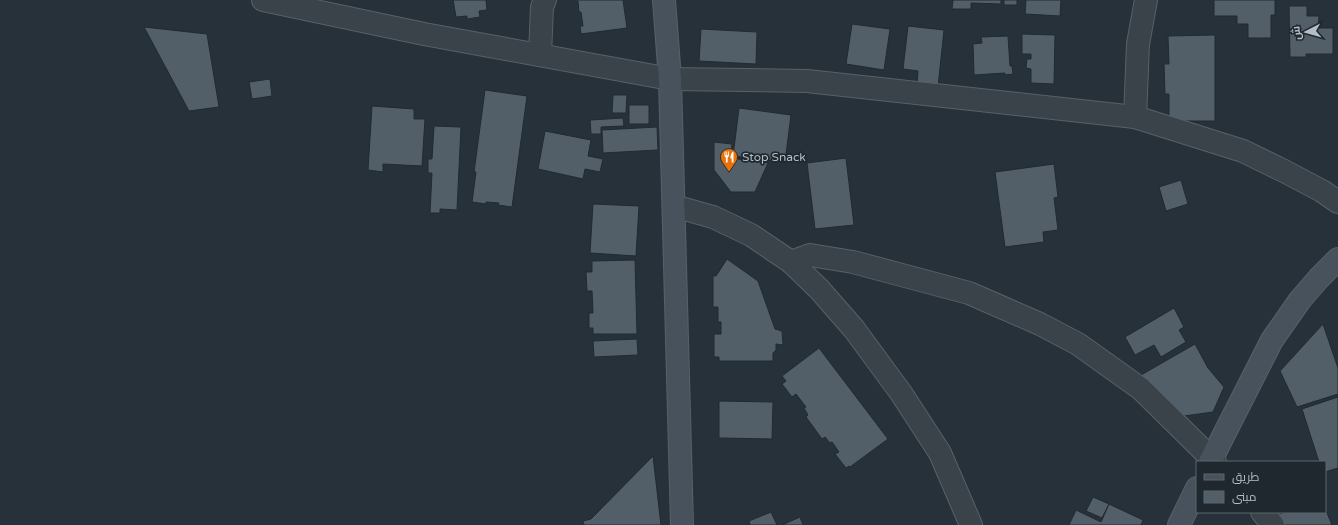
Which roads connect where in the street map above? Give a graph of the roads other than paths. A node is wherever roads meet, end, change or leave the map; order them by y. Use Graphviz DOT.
graph roads {
  1 [pos="263,0"];
  2 [pos="545,0"];
  3 [pos="664,0"];
  4 [pos="1146,0"];
  5 [pos="540,55"];
  6 [pos="670,79"];
  7 [pos="1135,117"];
  8 [pos="1338,202"];
  9 [pos="674,206"];
  10 [pos="1338,259"];
  11 [pos="791,262"];
  12 [pos="1212,461"];
  13 [pos="1196,490"];
  14 [pos="1263,513"];
  15 [pos="682,525"];
  16 [pos="971,525"];
  17 [pos="1179,525"];
  18 [pos="1273,525"];
  1 -- 5 [label="street"];
  2 -- 5 [label="street"];
  3 -- 6 [label="main road"];
  4 -- 7 [label="street"];
  5 -- 6 [label="street"];
  6 -- 7 [label="street"];
  6 -- 9 [label="main road"];
  7 -- 8 [label="street"];
  9 -- 11 [label="street"];
  9 -- 15 [label="main road"];
  10 -- 12 [label="main road"];
  11 -- 12 [label="street"];
  11 -- 16 [label="street"];
  13 -- 17 [label="main road"];
  14 -- 18 [label="street"];
}
